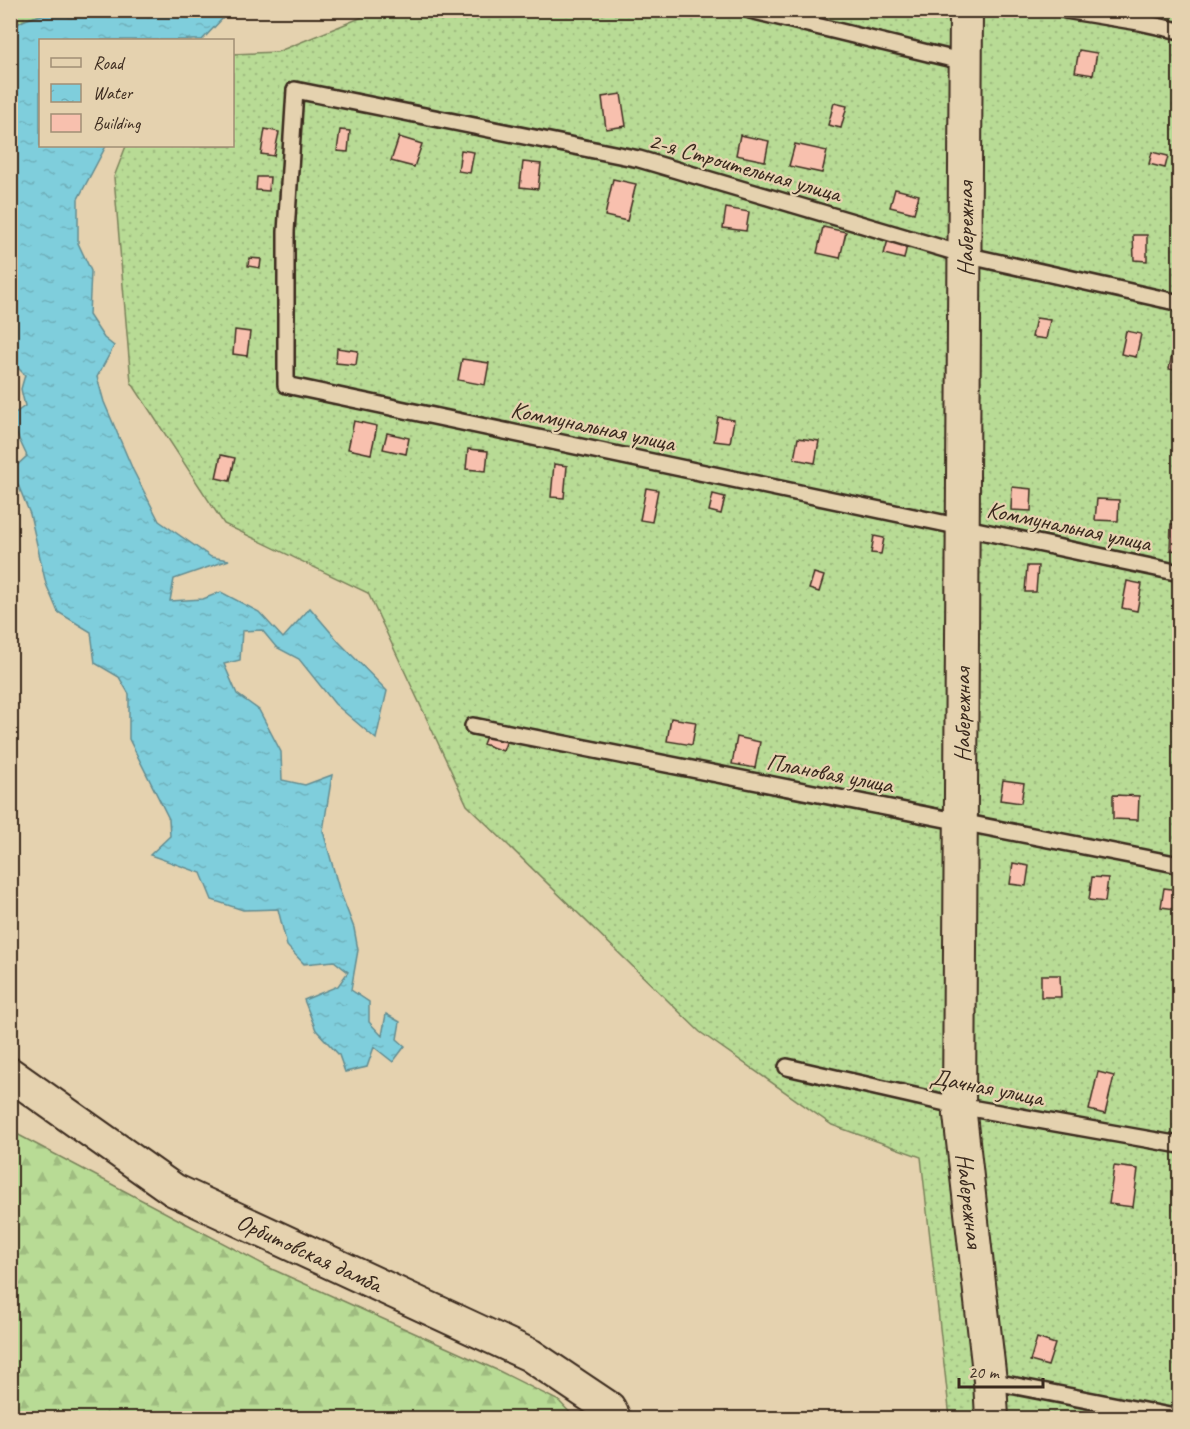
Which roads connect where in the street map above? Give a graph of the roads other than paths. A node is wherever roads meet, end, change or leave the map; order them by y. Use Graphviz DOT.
graph roads {
  1 [pos="750,10"];
  2 [pos="966,10"];
  3 [pos="1065,10"];
  4 [pos="1179,31"];
  5 [pos="965,62"];
  6 [pos="295,90"];
  7 [pos="965,255"];
  8 [pos="1179,303"];
  9 [pos="963,526"];
  10 [pos="1179,573"];
  11 [pos="473,726"];
  12 [pos="961,821"];
  13 [pos="1179,865"];
  14 [pos="787,1067"];
  15 [pos="10,1074"];
  16 [pos="959,1106"];
  17 [pos="1179,1145"];
  18 [pos="990,1381"];
  19 [pos="1179,1418"];
  20 [pos="614,1419"];
  21 [pos="992,1419"];
  1 -- 5 [label="lane"];
  2 -- 5 [label="street, Набережная"];
  3 -- 4 [label="lane"];
  5 -- 7 [label="street, Набережная"];
  6 -- 7 [label="lane, 2-я Строительная улица"];
  6 -- 9 [label="lane, Коммунальная улица"];
  7 -- 8 [label="lane, 2-я Строительная улица"];
  7 -- 9 [label="street, Набережная"];
  9 -- 10 [label="lane, Коммунальная улица"];
  9 -- 12 [label="street, Набережная"];
  11 -- 12 [label="lane, Плановая улица"];
  12 -- 13 [label="lane, Плановая улица"];
  12 -- 16 [label="street, Набережная"];
  14 -- 16 [label="lane, Дачная улица"];
  15 -- 20 [label="street, Орбитовская дамба"];
  16 -- 17 [label="lane, Дачная улица"];
  16 -- 18 [label="street, Набережная"];
  18 -- 19 [label="lane"];
  18 -- 21 [label="street, Набережная"];
}
